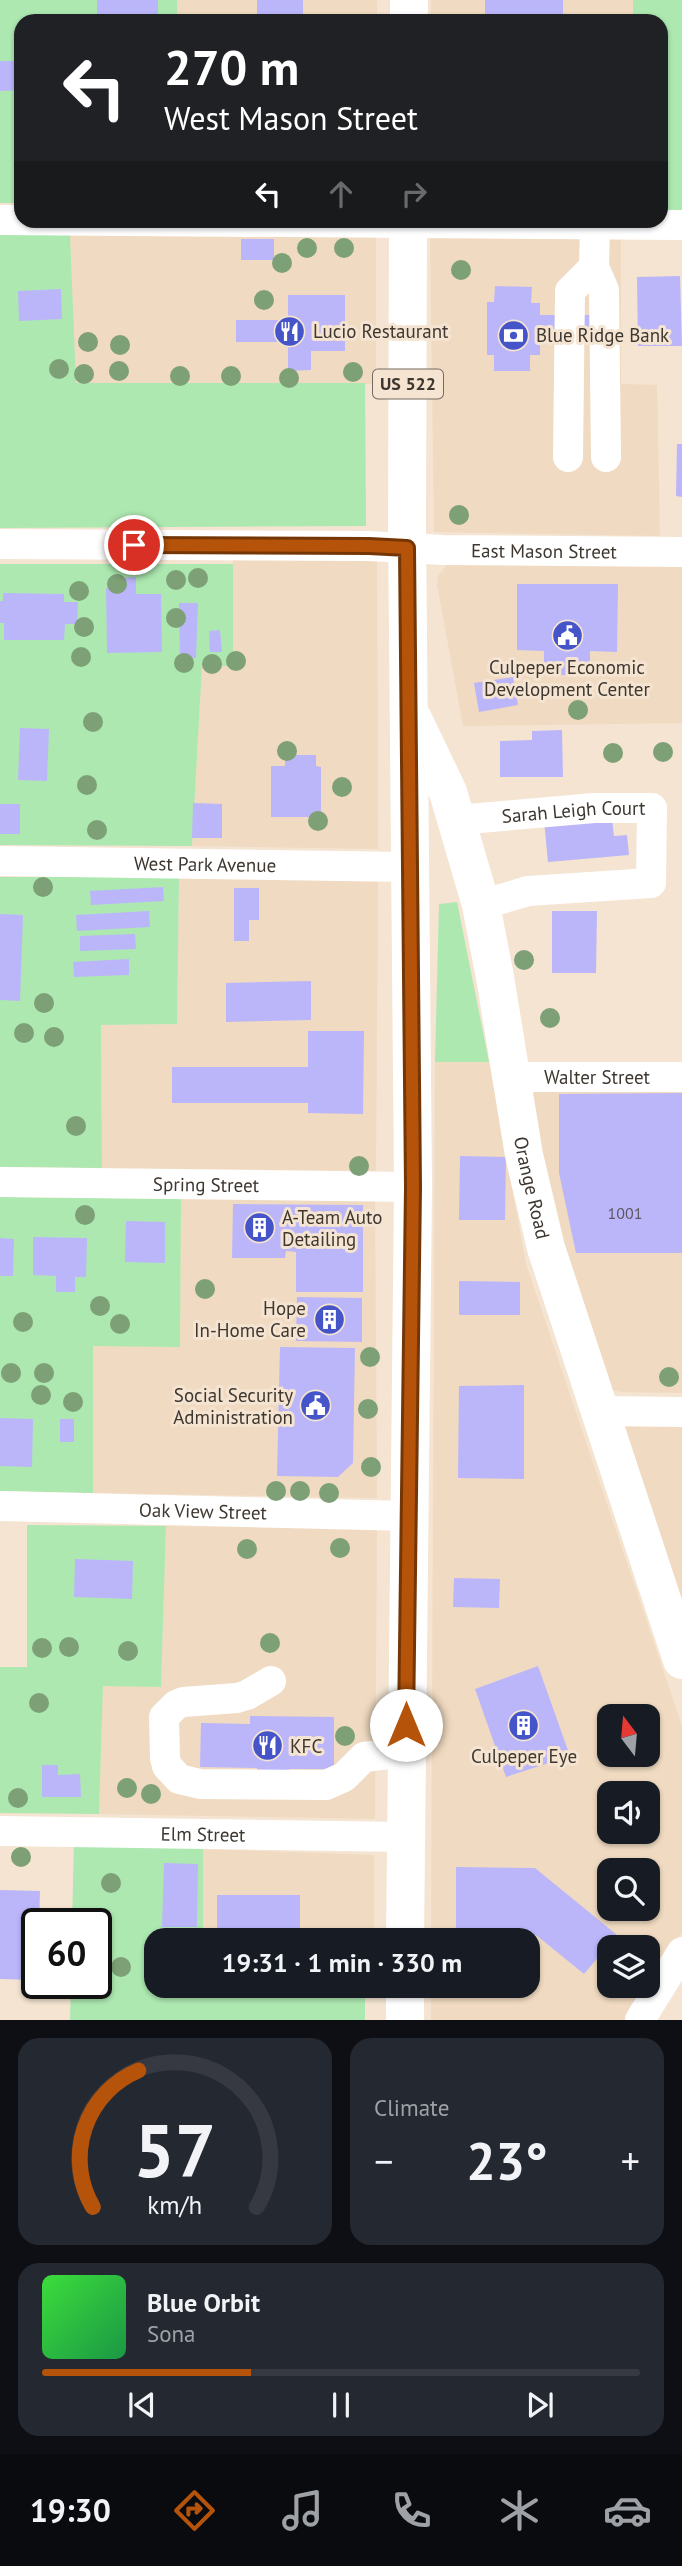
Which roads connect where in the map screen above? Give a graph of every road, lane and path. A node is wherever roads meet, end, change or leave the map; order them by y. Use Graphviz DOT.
graph roads {
  1 [pos="408,228"];
  2 [pos="595,228"];
  3 [pos="594,267"];
  4 [pos="568,457"];
  5 [pos="606,457"];
  6 [pos="0,544"];
  7 [pos="407,548"];
  8 [pos="682,552"];
  9 [pos="409,711"];
  10 [pos="457,820"];
  11 [pos="0,861"];
  12 [pos="409,867"];
  13 [pos="481,905"];
  14 [pos="511,1077"];
  15 [pos="682,1077"];
  16 [pos="0,1182"];
  17 [pos="413,1187"];
  18 [pos="599,1411"];
  19 [pos="682,1412"];
  20 [pos="0,1506"];
  21 [pos="408,1516"];
  22 [pos="682,1660"];
  23 [pos="271,1681"];
  24 [pos="406,1752"];
  25 [pos="0,1831"];
  26 [pos="405,1837"];
  27 [pos="405,1928"];
  28 [pos="682,1952"];
  29 [pos="405,1998"];
  30 [pos="405,2020"];
  31 [pos="640,2020"];
  1 -- 7 [label="main road, US 522"];
  2 -- 3 [label="street"];
  3 -- 4 [label="street"];
  3 -- 5 [label="street"];
  6 -- 7 [label="street, East Mason Street"];
  7 -- 8 [label="street, East Mason Street"];
  7 -- 9 [label="main road, US 522"];
  9 -- 10 [label="main road, Orange Road"];
  9 -- 12 [label="main road, US 522"];
  10 -- 13 [label="main road, Orange Road"];
  10 -- 13 [label="street, Sarah Leigh Court"];
  11 -- 12 [label="street, West Park Avenue"];
  12 -- 17 [label="main road, US 522"];
  13 -- 14 [label="main road, Orange Road"];
  14 -- 15 [label="street, Walter Street"];
  14 -- 18 [label="main road, Orange Road"];
  16 -- 17 [label="street, Spring Street"];
  17 -- 21 [label="main road, US 522"];
  18 -- 19 [label="street"];
  18 -- 22 [label="main road, Orange Road"];
  20 -- 21 [label="street, Oak View Street"];
  21 -- 24 [label="main road, US 522"];
  23 -- 24 [label="street"];
  24 -- 26 [label="main road, US 522"];
  25 -- 26 [label="street, Elm Street"];
  26 -- 27 [label="main road, US 522"];
  28 -- 31 [label="street"];
  29 -- 30 [label="main road"];
}
